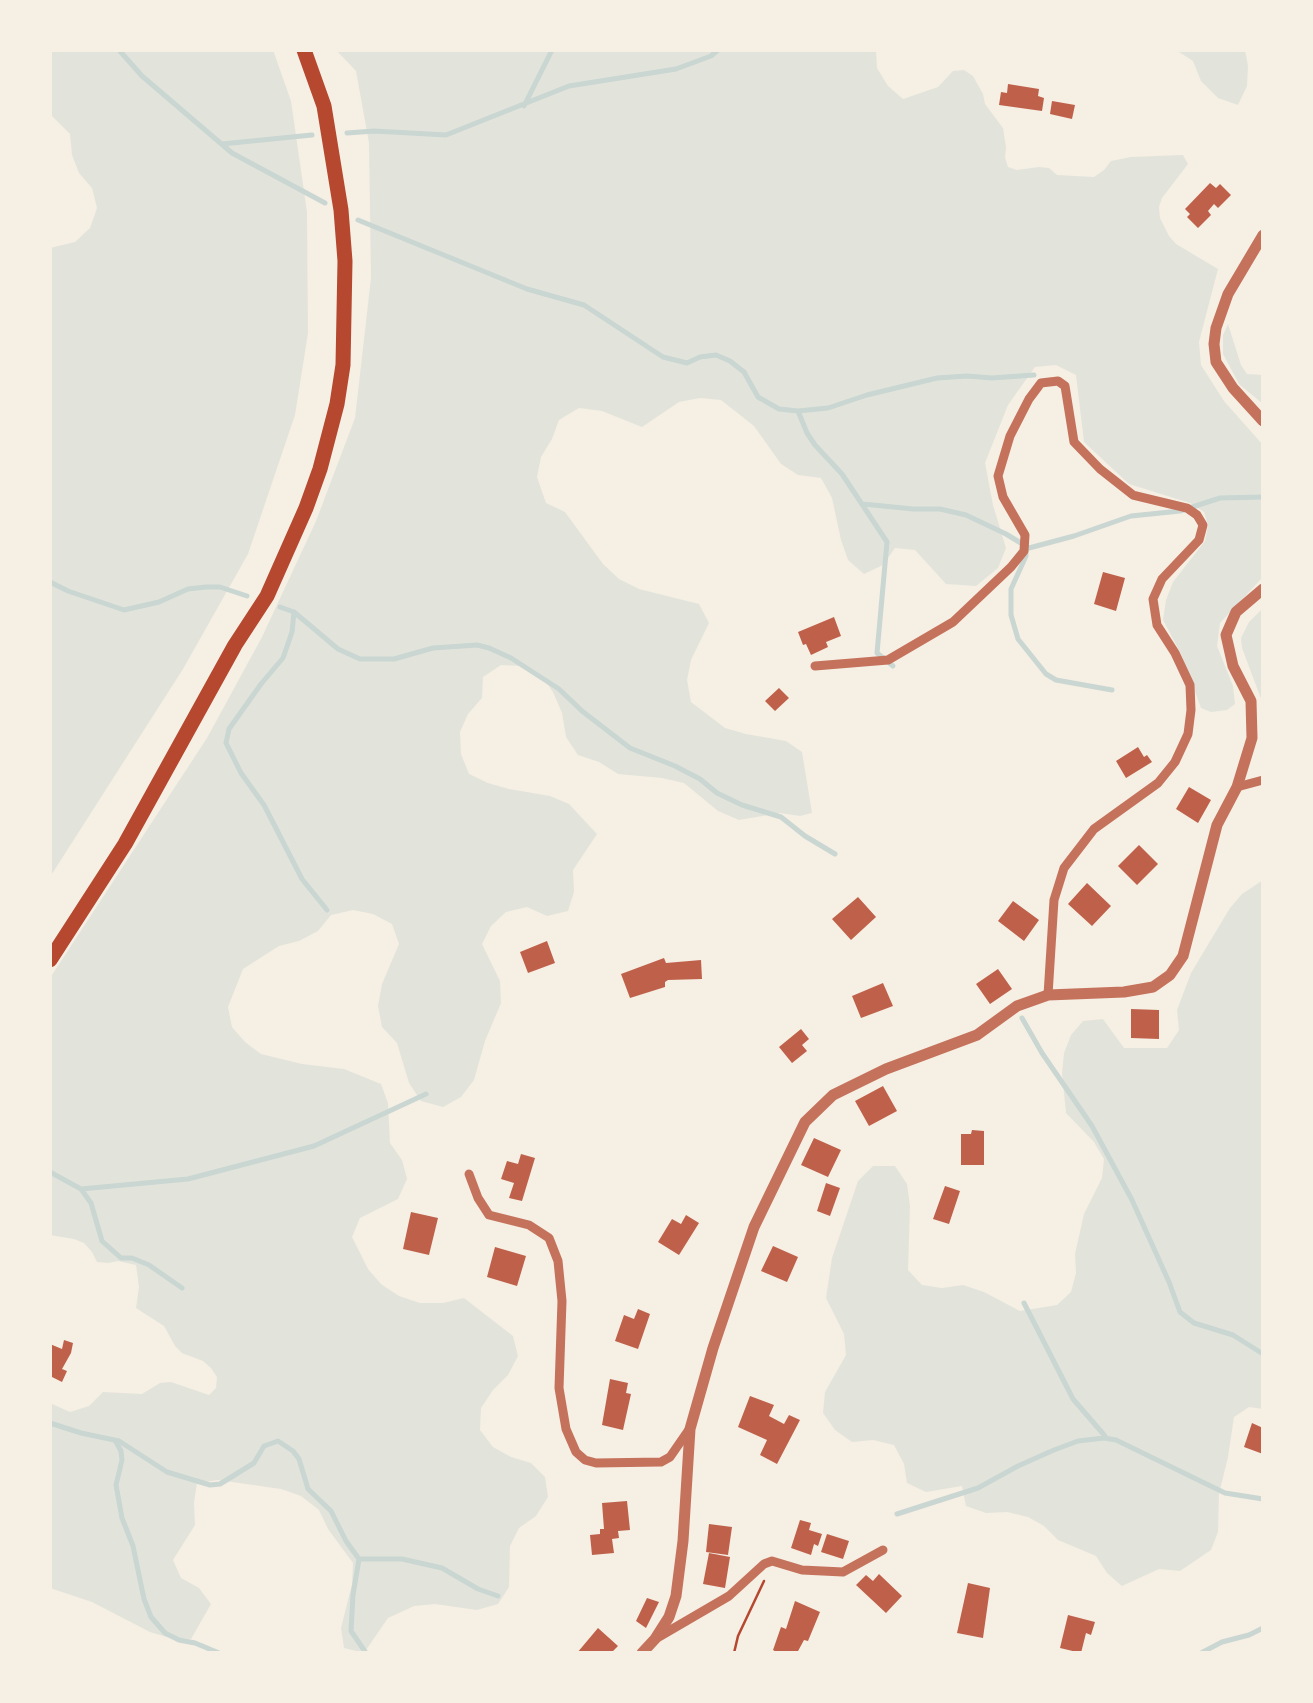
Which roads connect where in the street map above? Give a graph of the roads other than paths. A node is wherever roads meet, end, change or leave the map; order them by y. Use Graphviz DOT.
graph roads {
  1 [pos="304,50"];
  2 [pos="1263,235"];
  3 [pos="1263,421"];
  4 [pos="1263,589"];
  5 [pos="815,666"];
  6 [pos="1263,780"];
  7 [pos="1238,787"];
  8 [pos="50,960"];
  9 [pos="1048,994"];
  10 [pos="469,1174"];
  11 [pos="690,1429"];
  12 [pos="882,1550"];
  13 [pos="655,1639"];
  14 [pos="642,1653"];
  1 -- 8 [label="highway"];
  2 -- 3 [label="street"];
  4 -- 7 [label="street"];
  5 -- 9 [label="street"];
  6 -- 7 [label="street"];
  7 -- 9 [label="street"];
  9 -- 11 [label="street"];
  10 -- 11 [label="street"];
  11 -- 13 [label="street"];
  12 -- 13 [label="street"];
  13 -- 14 [label="street"];
}
